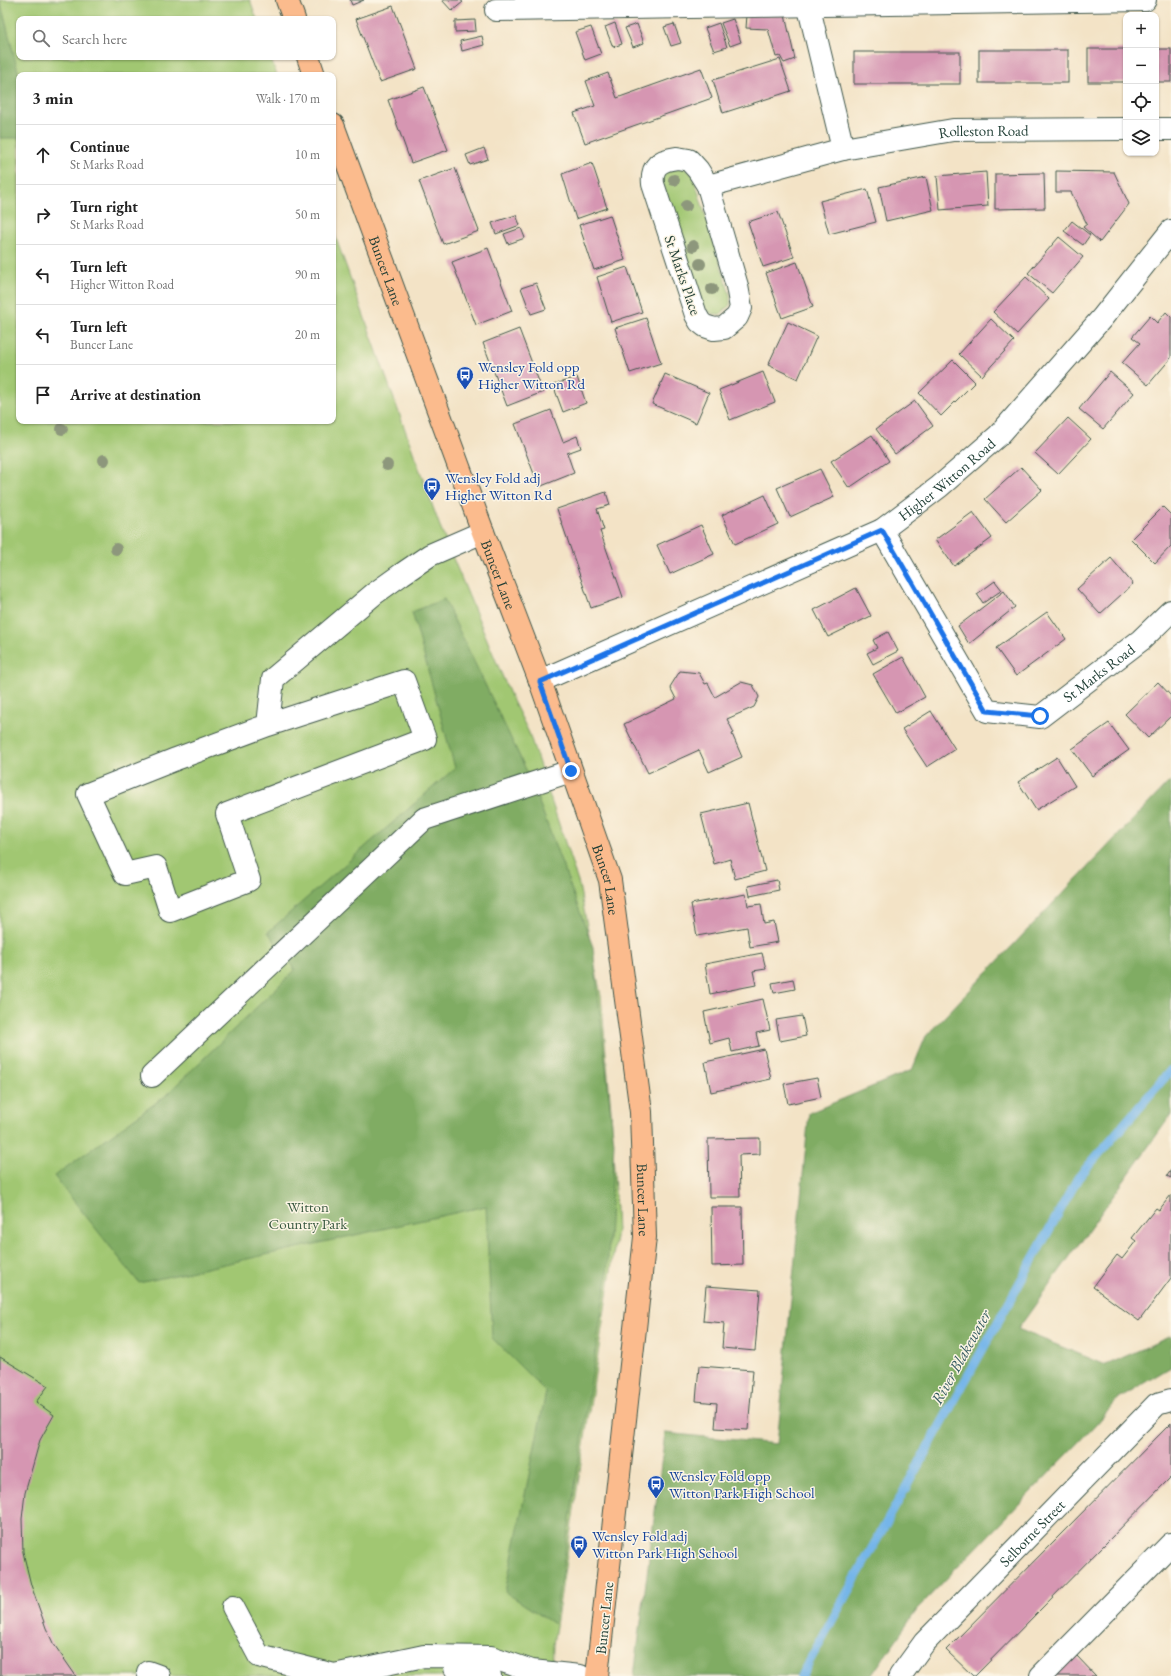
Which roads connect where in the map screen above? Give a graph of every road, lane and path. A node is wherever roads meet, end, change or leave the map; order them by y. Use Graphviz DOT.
graph roads {
  1 [pos="287,0"];
  2 [pos="1145,0"];
  3 [pos="808,3"];
  4 [pos="496,10"];
  5 [pos="293,16"];
  6 [pos="309,60"];
  7 [pos="313,72"];
  8 [pos="1123,128"];
  9 [pos="1159,129"];
  10 [pos="1171,129"];
  11 [pos="336,133"];
  12 [pos="843,149"];
  13 [pos="708,186"];
  14 [pos="1171,231"];
  15 [pos="882,530"];
  16 [pos="483,532"];
  17 [pos="1171,611"];
  18 [pos="540,682"];
  19 [pos="268,725"];
  20 [pos="571,771"];
  21 [pos="152,1076"];
  22 [pos="1171,1400"];
  23 [pos="1171,1544"];
  24 [pos="233,1607"];
  25 [pos="526,1674"];
  26 [pos="391,1676"];
  27 [pos="490,1676"];
  28 [pos="580,1676"];
  29 [pos="597,1676"];
  30 [pos="900,1676"];
  31 [pos="1041,1676"];
  1 -- 5 [label="main road"];
  2 -- 3 [label="street"];
  3 -- 4 [label="street"];
  3 -- 12 [label="street"];
  6 -- 7 [label="main road"];
  8 -- 12 [label="street, Rolleston Road"];
  9 -- 10 [label="street"];
  11 -- 16 [label="main road, Buncer Lane"];
  12 -- 13 [label="street, Rolleston Road"];
  13 -- 13 [label="street, St Marks Place"];
  14 -- 15 [label="street, Higher Witton Road"];
  15 -- 17 [label="street, St Marks Road"];
  15 -- 18 [label="street, Higher Witton Road"];
  16 -- 18 [label="main road, Buncer Lane"];
  16 -- 19 [label="street"];
  18 -- 20 [label="main road, Buncer Lane"];
  19 -- 19 [label="street"];
  20 -- 21 [label="street"];
  20 -- 29 [label="main road, Buncer Lane"];
  22 -- 30 [label="street, Selborne Street"];
  23 -- 31 [label="street"];
  24 -- 25 [label="street"];
  25 -- 28 [label="street"];
  26 -- 27 [label="street"];
}
